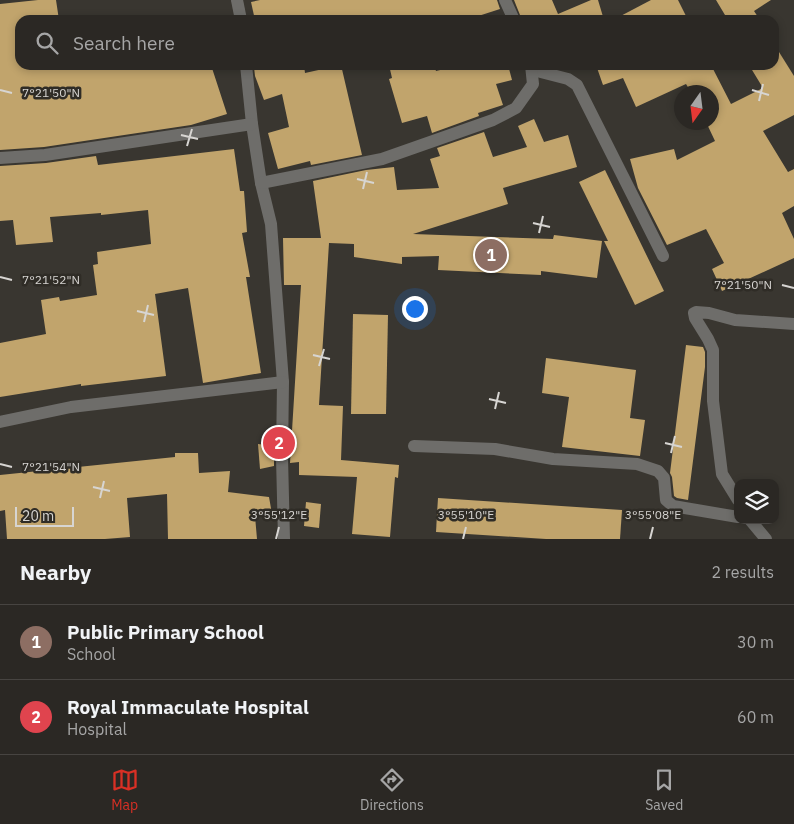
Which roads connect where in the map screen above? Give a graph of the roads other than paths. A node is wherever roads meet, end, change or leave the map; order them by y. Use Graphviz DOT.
graph roads {
  1 [pos="237,0"];
  2 [pos="505,0"];
  3 [pos="240,15"];
  4 [pos="512,15"];
  5 [pos="247,70"];
  6 [pos="532,70"];
  7 [pos="541,70"];
  8 [pos="252,124"];
  9 [pos="0,158"];
  10 [pos="261,183"];
  11 [pos="663,256"];
  12 [pos="794,324"];
  13 [pos="283,382"];
  14 [pos="0,422"];
  15 [pos="414,446"];
  16 [pos="734,494"];
  17 [pos="734,516"];
  18 [pos="753,524"];
  19 [pos="284,539"];
  20 [pos="766,539"];
  1 -- 3 [label="street"];
  2 -- 4 [label="street"];
  5 -- 8 [label="street"];
  6 -- 10 [label="street"];
  7 -- 11 [label="street"];
  8 -- 9 [label="street"];
  8 -- 10 [label="street"];
  10 -- 13 [label="street"];
  12 -- 16 [label="street"];
  13 -- 14 [label="street"];
  13 -- 19 [label="street"];
  15 -- 17 [label="street"];
  18 -- 20 [label="street"];
}
